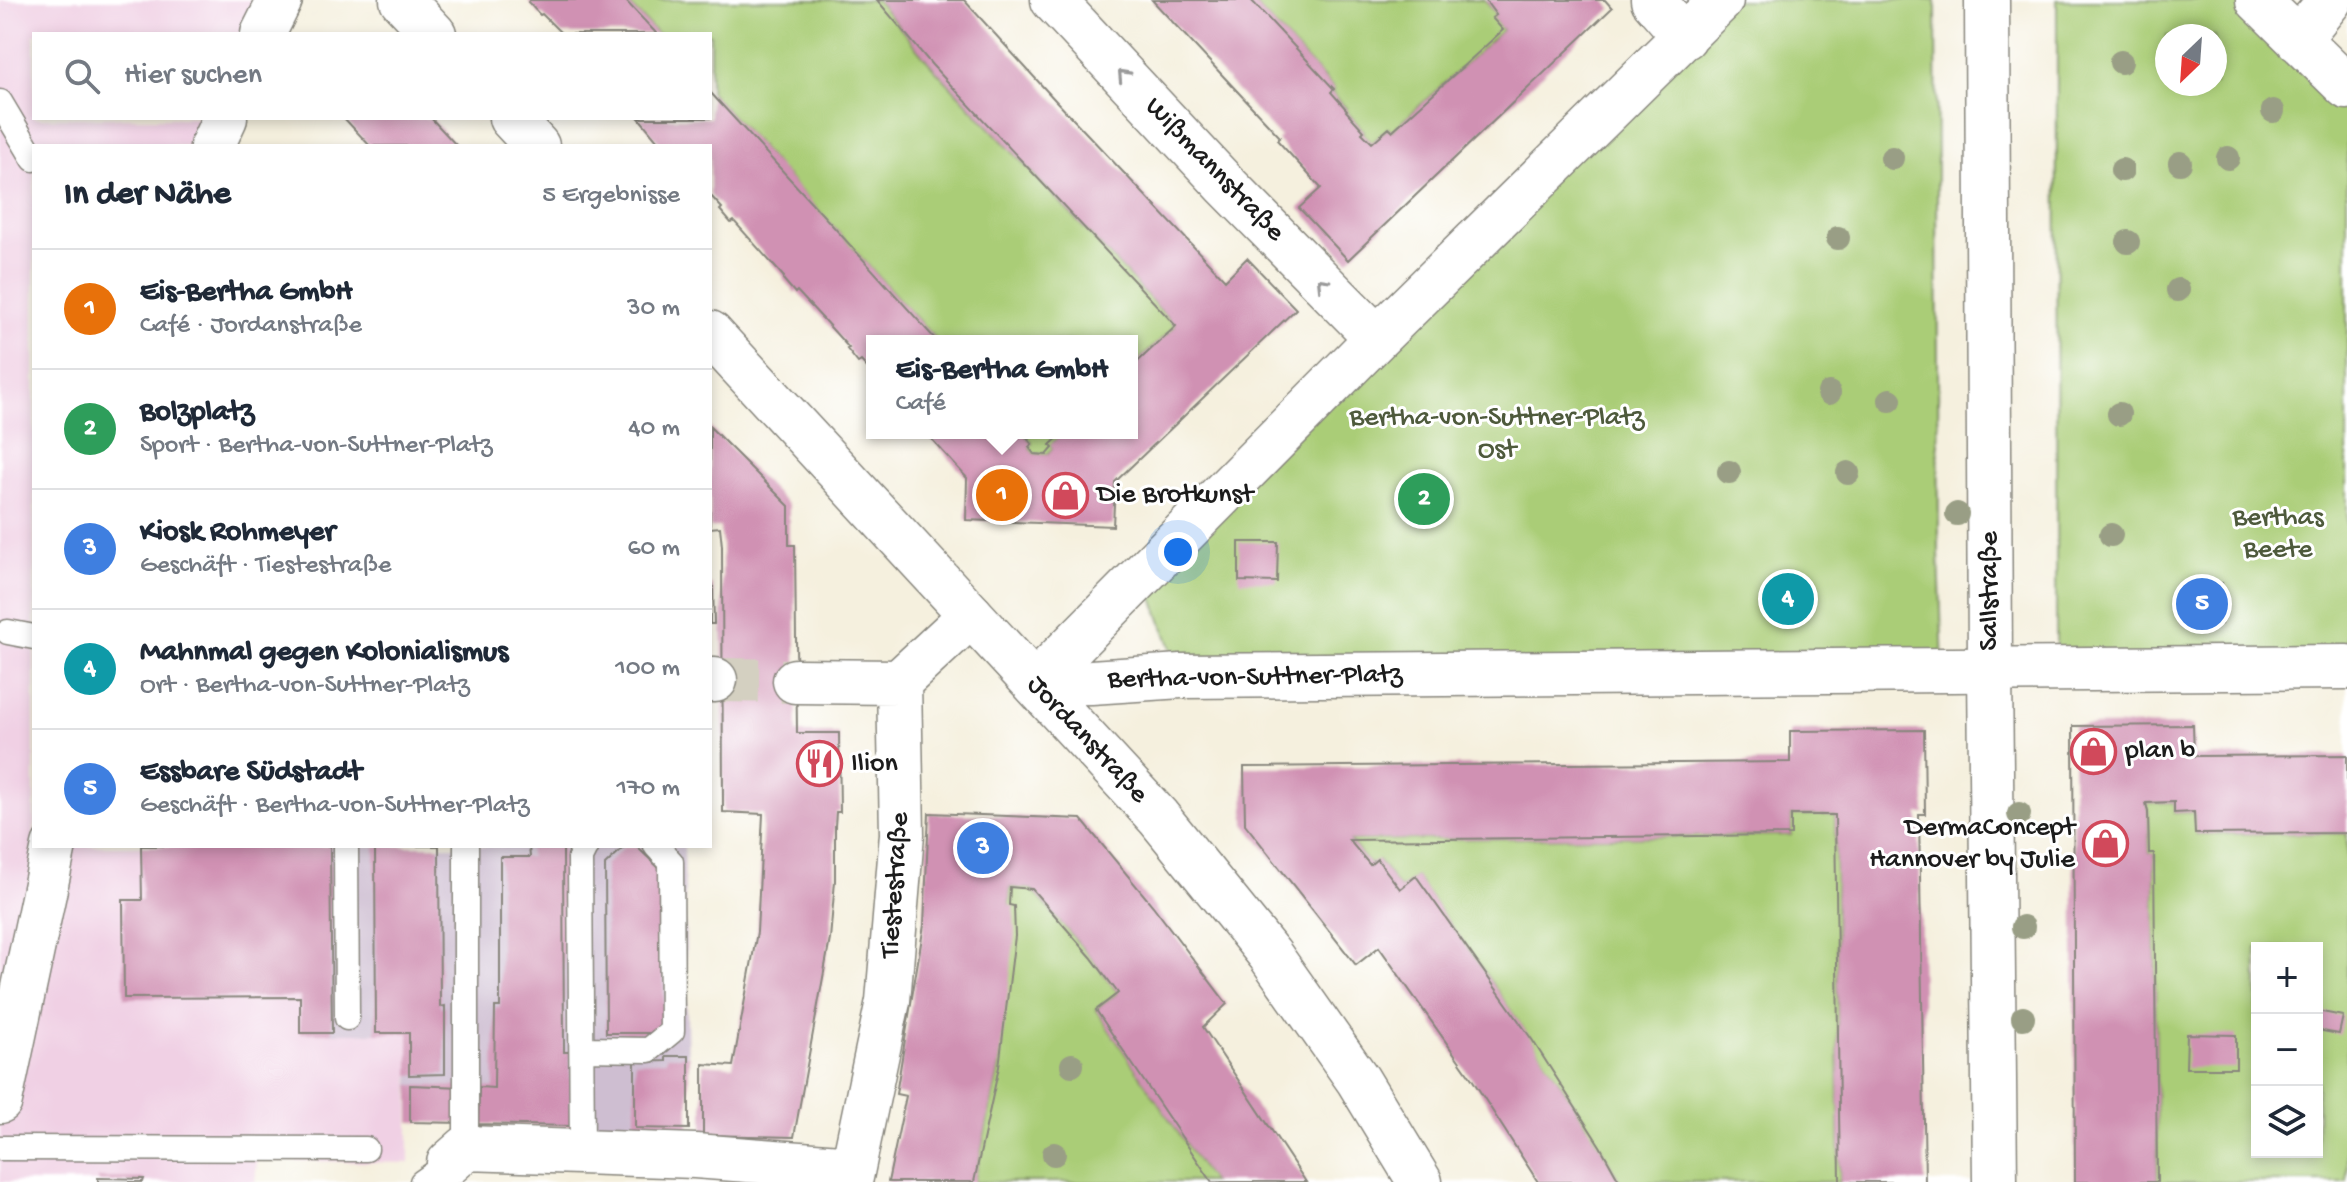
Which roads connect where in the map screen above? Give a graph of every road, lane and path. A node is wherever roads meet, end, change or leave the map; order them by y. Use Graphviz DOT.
graph roads {
  1 [pos="280,0"];
  2 [pos="402,0"];
  3 [pos="1053,0"];
  4 [pos="1653,0"];
  5 [pos="1721,0"];
  6 [pos="1987,0"];
  7 [pos="2258,0"];
  8 [pos="2330,0"];
  9 [pos="264,32"];
  10 [pos="432,32"];
  11 [pos="1685,37"];
  12 [pos="2298,40"];
  13 [pos="2347,87"];
  14 [pos="0,102"];
  15 [pos="224,120"];
  16 [pos="513,120"];
  17 [pos="213,144"];
  18 [pos="535,144"];
  19 [pos="32,156"];
  20 [pos="712,335"];
  21 [pos="1377,338"];
  22 [pos="971,615"];
  23 [pos="8,632"];
  24 [pos="32,637"];
  25 [pos="2347,667"];
  26 [pos="1990,670"];
  27 [pos="795,681"];
  28 [pos="899,682"];
  29 [pos="1035,683"];
  30 [pos="54,848"];
  31 [pos="346,848"];
  32 [pos="466,848"];
  33 [pos="585,848"];
  34 [pos="658,848"];
  35 [pos="347,1018"];
  36 [pos="582,1049"];
  37 [pos="0,1101"];
  38 [pos="0,1148"];
  39 [pos="366,1149"];
  40 [pos="582,1153"];
  41 [pos="446,1164"];
  42 [pos="851,1175"];
  43 [pos="1420,1182"];
  44 [pos="1995,1182"];
  1 -- 9 [label="street"];
  2 -- 10 [label="street"];
  21 -- 3 [label="street, Wißmannstraße, one-way"];
  4 -- 11 [label="street"];
  5 -- 11 [label="street, Bertha-von-Suttner-Platz"];
  6 -- 26 [label="street, Sallstraße"];
  7 -- 12 [label="street"];
  8 -- 12 [label="street"];
  11 -- 21 [label="street, Bertha-von-Suttner-Platz"];
  12 -- 13 [label="street"];
  14 -- 19 [label="lane"];
  15 -- 17 [label="street"];
  16 -- 18 [label="street"];
  20 -- 22 [label="street, Jordanstraße"];
  21 -- 29 [label="street, Bertha-von-Suttner-Platz"];
  22 -- 28 [label="street"];
  22 -- 29 [label="street, Jordanstraße"];
  23 -- 24 [label="lane"];
  25 -- 26 [label="street, Bertha-von-Suttner-Platz"];
  26 -- 29 [label="street, Bertha-von-Suttner-Platz"];
  26 -- 44 [label="street, Sallstraße"];
  27 -- 28 [label="street"];
  28 -- 42 [label="street, Tiestestraße"];
  29 -- 43 [label="street, Jordanstraße"];
  30 -- 37 [label="street"];
  31 -- 35 [label="lane"];
  32 -- 41 [label="lane"];
  33 -- 36 [label="lane"];
  34 -- 36 [label="lane"];
  36 -- 40 [label="lane"];
  38 -- 39 [label="lane"];
  40 -- 41 [label="street"];
  40 -- 42 [label="street"];
}
